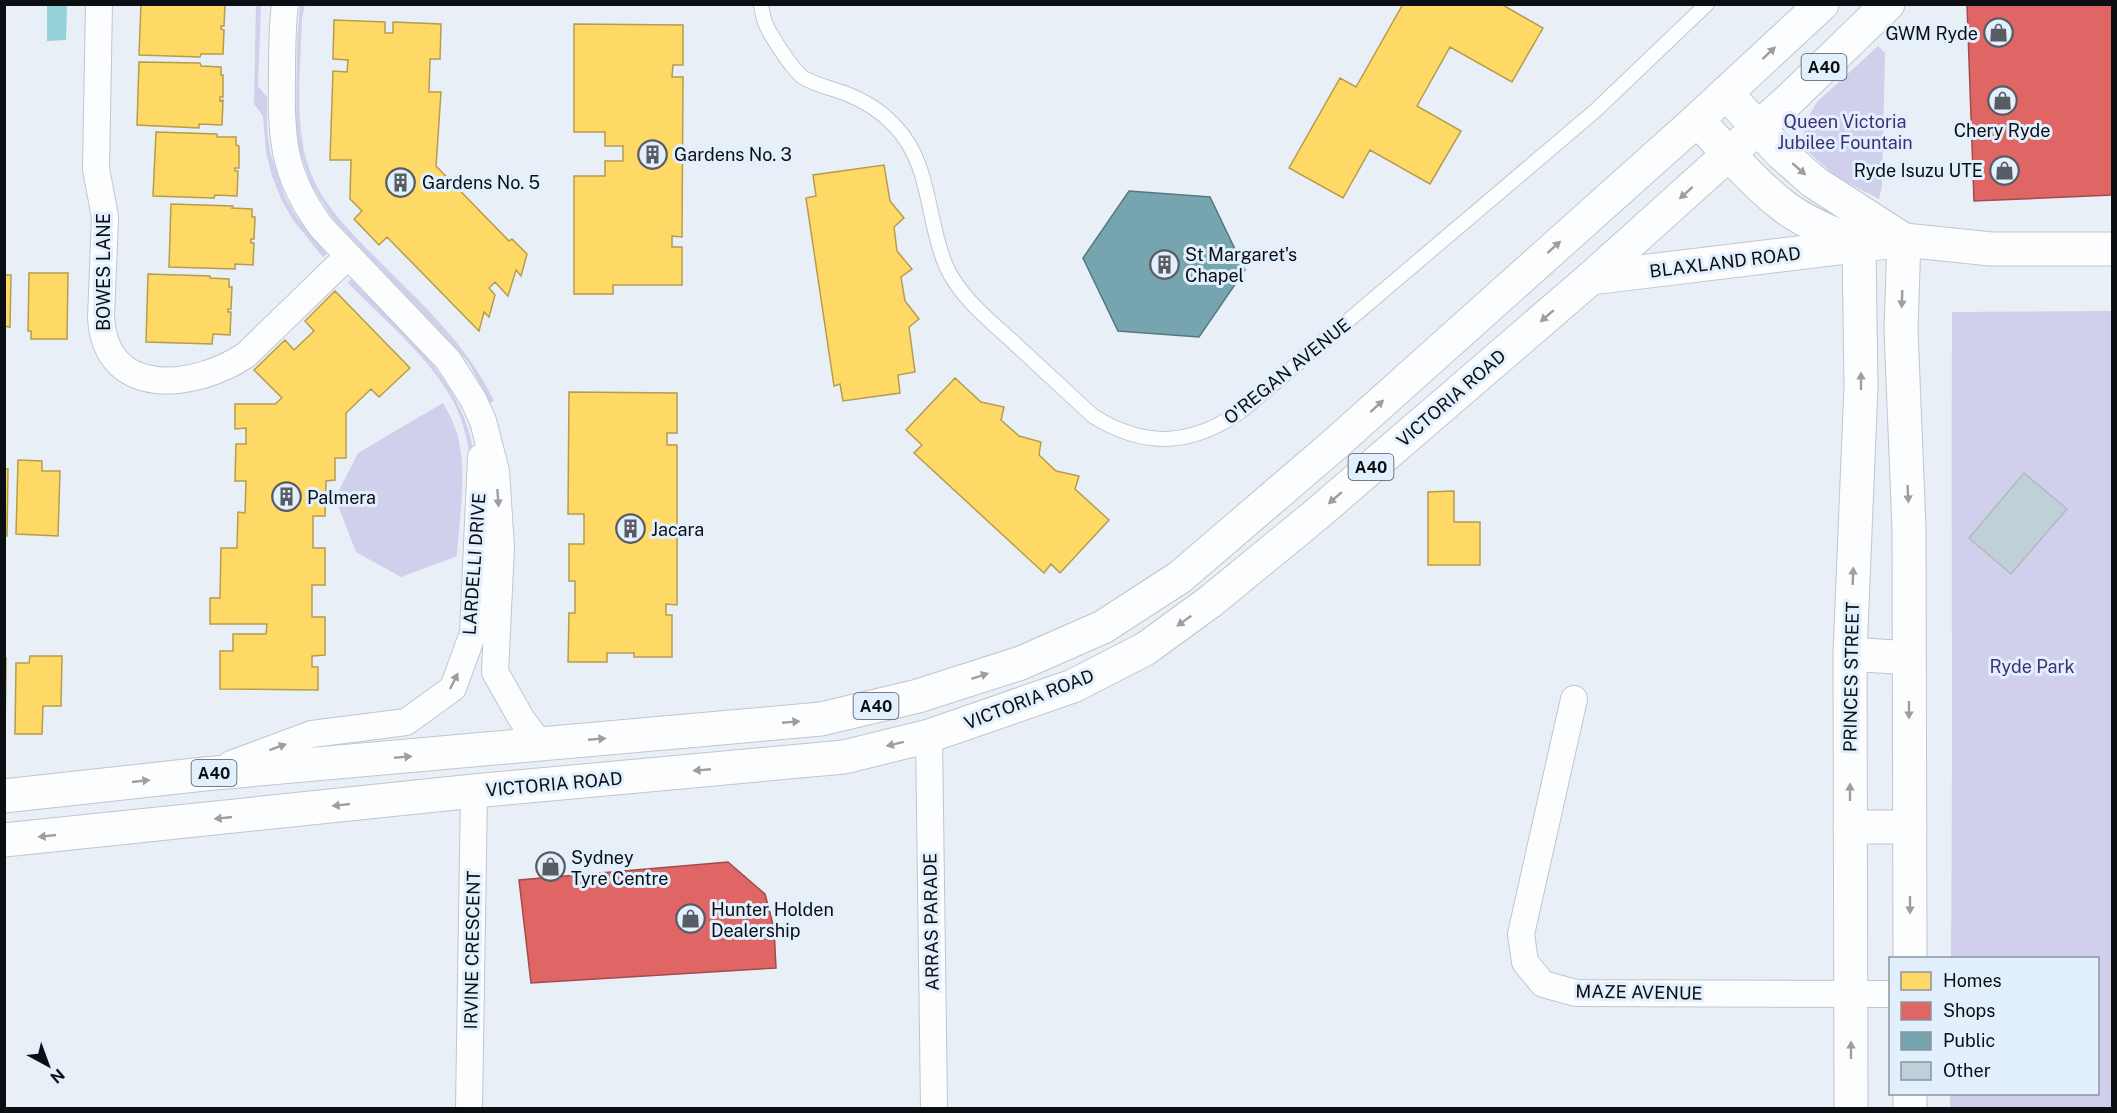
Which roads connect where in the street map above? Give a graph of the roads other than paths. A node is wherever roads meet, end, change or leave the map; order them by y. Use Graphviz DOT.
graph roads {
  1 [pos="99,4"];
  2 [pos="285,4"];
  3 [pos="761,4"];
  4 [pos="1707,4"];
  5 [pos="1822,4"];
  6 [pos="1888,4"];
  7 [pos="1726,93"];
  8 [pos="1697,120"];
  9 [pos="1758,128"];
  10 [pos="1729,154"];
  11 [pos="1904,240"];
  12 [pos="1860,245"];
  13 [pos="2112,249"];
  14 [pos="348,256"];
  15 [pos="1591,278"];
  16 [pos="483,421"];
  17 [pos="1850,654"];
  18 [pos="1909,658"];
  19 [pos="1574,699"];
  20 [pos="929,736"];
  21 [pos="540,744"];
  22 [pos="204,774"];
  23 [pos="474,791"];
  24 [pos="4,796"];
  25 [pos="1850,827"];
  26 [pos="1910,827"];
  27 [pos="4,840"];
  28 [pos="1910,957"];
  29 [pos="1851,994"];
  30 [pos="1889,994"];
  31 [pos="470,1108"];
  32 [pos="934,1108"];
  33 [pos="1851,1108"];
  1 -- 14 [label="street, BOWES LANE"];
  2 -- 14 [label="street, LARDELLI DRIVE"];
  3 -- 4 [label="lane, O'REGAN AVENUE"];
  7 -- 5 [label="main road, VICTORIA ROAD / A40, one-way"];
  6 -- 9 [label="main road, VICTORIA ROAD / A40"];
  7 -- 8 [label="main road, VICTORIA ROAD / A40"];
  7 -- 9 [label="main road, BLAXLAND ROAD"];
  8 -- 10 [label="main road, BLAXLAND ROAD"];
  21 -- 8 [label="main road, VICTORIA ROAD / A40, one-way"];
  9 -- 10 [label="main road, VICTORIA ROAD / A40"];
  9 -- 11 [label="main road, BLAXLAND ROAD, one-way"];
  10 -- 12 [label="main road, BLAXLAND ROAD"];
  10 -- 15 [label="main road, VICTORIA ROAD / A40, one-way"];
  11 -- 12 [label="main road, BLAXLAND ROAD"];
  11 -- 13 [label="main road, BLAXLAND ROAD"];
  11 -- 18 [label="main road, one-way"];
  12 -- 15 [label="main road, BLAXLAND ROAD"];
  17 -- 12 [label="main road, PRINCES STREET, one-way"];
  14 -- 16 [label="street, LARDELLI DRIVE"];
  15 -- 20 [label="main road, VICTORIA ROAD / A40, one-way"];
  16 -- 21 [label="street, LARDELLI DRIVE, one-way"];
  22 -- 16 [label="street, LARDELLI DRIVE, one-way"];
  17 -- 18 [label="main road"];
  25 -- 17 [label="main road, PRINCES STREET, one-way"];
  18 -- 26 [label="main road, one-way"];
  19 -- 29 [label="street, MAZE AVENUE"];
  20 -- 23 [label="main road, VICTORIA ROAD / A40, one-way"];
  20 -- 32 [label="street, ARRAS PARADE"];
  22 -- 21 [label="main road, VICTORIA ROAD / A40, one-way"];
  24 -- 22 [label="main road, VICTORIA ROAD / A40, one-way"];
  23 -- 27 [label="main road, VICTORIA ROAD / A40, one-way"];
  23 -- 31 [label="street, IRVINE CRESCENT"];
  25 -- 26 [label="main road"];
  25 -- 29 [label="main road, PRINCES STREET"];
  26 -- 28 [label="main road, one-way"];
  29 -- 30 [label="street, MAZE AVENUE"];
  33 -- 29 [label="main road, PRINCES STREET, one-way"];
}
